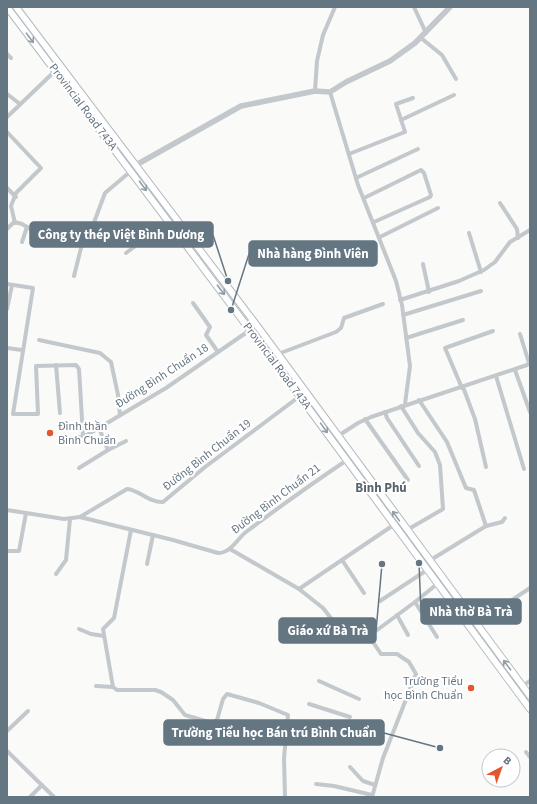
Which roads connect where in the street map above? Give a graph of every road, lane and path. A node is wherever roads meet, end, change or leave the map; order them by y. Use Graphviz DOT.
graph roads {
  1 [pos="7,7"];
  2 [pos="16,7"];
  3 [pos="335,7"];
  4 [pos="414,7"];
  5 [pos="450,7"];
  6 [pos="426,33"];
  7 [pos="421,38"];
  8 [pos="7,54"];
  9 [pos="11,58"];
  10 [pos="55,71"];
  11 [pos="70,77"];
  12 [pos="456,79"];
  13 [pos="63,82"];
  14 [pos="314,91"];
  15 [pos="330,92"];
  16 [pos="7,94"];
  17 [pos="454,95"];
  18 [pos="413,98"];
  19 [pos="20,104"];
  20 [pos="7,117"];
  21 [pos="401,120"];
  22 [pos="7,132"];
  23 [pos="418,149"];
  24 [pos="348,154"];
  25 [pos="136,165"];
  26 [pos="131,170"];
  27 [pos="356,178"];
  28 [pos="7,188"];
  29 [pos="16,197"];
  30 [pos="364,198"];
  31 [pos="500,203"];
  32 [pos="438,208"];
  33 [pos="168,221"];
  34 [pos="374,222"];
  35 [pos="15,223"];
  36 [pos="27,227"];
  37 [pos="7,229"];
  38 [pos="530,230"];
  39 [pos="469,233"];
  40 [pos="380,237"];
  41 [pos="518,238"];
  42 [pos="22,242"];
  43 [pos="82,244"];
  44 [pos="126,253"];
  45 [pos="423,264"];
  46 [pos="480,272"];
  47 [pos="74,276"];
  48 [pos="9,284"];
  49 [pos="481,291"];
  50 [pos="429,292"];
  51 [pos="400,300"];
  52 [pos="193,303"];
  53 [pos="383,304"];
  54 [pos="7,309"];
  55 [pos="403,315"];
  56 [pos="463,320"];
  57 [pos="258,327"];
  58 [pos="250,330"];
  59 [pos="493,332"];
  60 [pos="520,334"];
  61 [pos="406,338"];
  62 [pos="39,340"];
  63 [pos="7,348"];
  64 [pos="22,350"];
  65 [pos="218,352"];
  66 [pos="278,354"];
  67 [pos="56,365"];
  68 [pos="515,370"];
  69 [pos="496,376"];
  70 [pos="462,388"];
  71 [pos="300,396"];
  72 [pos="419,400"];
  73 [pos="403,405"];
  74 [pos="60,412"];
  75 [pos="385,412"];
  76 [pos="530,412"];
  77 [pos="120,415"];
  78 [pos="365,419"];
  79 [pos="99,428"];
  80 [pos="83,436"];
  81 [pos="338,436"];
  82 [pos="74,440"];
  83 [pos="126,440"];
  84 [pos="108,450"];
  85 [pos="347,460"];
  86 [pos="419,466"];
  87 [pos="486,467"];
  88 [pos="79,468"];
  89 [pos="524,469"];
  90 [pos="408,480"];
  91 [pos="7,510"];
  92 [pos="26,513"];
  93 [pos="80,517"];
  94 [pos="505,518"];
  95 [pos="70,519"];
  96 [pos="395,524"];
  97 [pos="486,526"];
  98 [pos="131,530"];
  99 [pos="407,530"];
  100 [pos="153,535"];
  101 [pos="230,549"];
  102 [pos="7,551"];
  103 [pos="420,555"];
  104 [pos="342,560"];
  105 [pos="429,561"];
  106 [pos="147,564"];
  107 [pos="427,570"];
  108 [pos="56,574"];
  109 [pos="437,584"];
  110 [pos="530,588"];
  111 [pos="299,589"];
  112 [pos="364,593"];
  113 [pos="380,601"];
  114 [pos="415,602"];
  115 [pos="397,615"];
  116 [pos="476,624"];
  117 [pos="79,629"];
  118 [pos="341,631"];
  119 [pos="104,636"];
  120 [pos="408,636"];
  121 [pos="437,637"];
  122 [pos="319,681"];
  123 [pos="530,681"];
  124 [pos="96,686"];
  125 [pos="522,686"];
  126 [pos="113,687"];
  127 [pos="530,696"];
  128 [pos="359,699"];
  129 [pos="309,704"];
  130 [pos="530,708"];
  131 [pos="28,711"];
  132 [pos="350,718"];
  133 [pos="7,731"];
  134 [pos="7,751"];
  135 [pos="526,752"];
  136 [pos="530,757"];
  137 [pos="350,767"];
  138 [pos="316,784"];
  139 [pos="42,785"];
  140 [pos="375,785"];
  141 [pos="372,796"];
  142 [pos="30,797"];
  143 [pos="54,797"];
  144 [pos="285,797"];
  1 -- 10 [label="main road, Provincial Road 743A, one-way"];
  2 -- 11 [label="main road, Provincial Road 743A"];
  3 -- 14 [label="street"];
  4 -- 6 [label="street"];
  5 -- 6 [label="street"];
  6 -- 7 [label="street"];
  7 -- 12 [label="street"];
  7 -- 15 [label="street"];
  8 -- 9 [label="street"];
  10 -- 13 [label="main road, Provincial Road 743A"];
  10 -- 19 [label="street"];
  11 -- 13 [label="main road"];
  11 -- 25 [label="main road, Provincial Road 743A"];
  13 -- 26 [label="main road, Provincial Road 743A"];
  14 -- 15 [label="street"];
  14 -- 25 [label="street"];
  15 -- 24 [label="street"];
  16 -- 19 [label="street"];
  17 -- 21 [label="street"];
  18 -- 21 [label="street"];
  19 -- 20 [label="street"];
  21 -- 24 [label="street"];
  22 -- 29 [label="street"];
  23 -- 27 [label="street"];
  24 -- 27 [label="street"];
  25 -- 26 [label="main road"];
  25 -- 57 [label="main road, Provincial Road 743A"];
  26 -- 33 [label="main road, Provincial Road 743A, one-way"];
  26 -- 43 [label="street"];
  27 -- 30 [label="street"];
  28 -- 29 [label="street"];
  29 -- 35 [label="street"];
  30 -- 34 [label="street"];
  30 -- 34 [label="street"];
  31 -- 41 [label="street"];
  32 -- 40 [label="street"];
  33 -- 44 [label="street"];
  33 -- 58 [label="main road, Provincial Road 743A, one-way"];
  34 -- 40 [label="street"];
  35 -- 36 [label="street"];
  35 -- 37 [label="street"];
  36 -- 42 [label="street"];
  36 -- 43 [label="street"];
  38 -- 41 [label="street"];
  39 -- 46 [label="street"];
  40 -- 51 [label="street"];
  41 -- 46 [label="street"];
  43 -- 47 [label="street"];
  45 -- 50 [label="street"];
  46 -- 50 [label="street"];
  48 -- 54 [label="street"];
  48 -- 64 [label="street"];
  49 -- 55 [label="street"];
  50 -- 51 [label="street"];
  51 -- 55 [label="street"];
  52 -- 65 [label="street"];
  53 -- 66 [label="street"];
  55 -- 61 [label="street"];
  56 -- 61 [label="street"];
  57 -- 58 [label="street, Đường Bình Chuẩn 18"];
  57 -- 66 [label="main road, Provincial Road 743A"];
  58 -- 65 [label="street, Đường Bình Chuẩn 18"];
  58 -- 71 [label="main road, Provincial Road 743A"];
  59 -- 70 [label="street"];
  60 -- 68 [label="street"];
  61 -- 73 [label="street"];
  62 -- 77 [label="street"];
  63 -- 64 [label="street"];
  64 -- 67 [label="street"];
  65 -- 77 [label="street, Đường Bình Chuẩn 18"];
  66 -- 81 [label="main road, Provincial Road 743A"];
  67 -- 74 [label="street"];
  67 -- 80 [label="street"];
  68 -- 69 [label="street"];
  68 -- 76 [label="street"];
  69 -- 70 [label="street"];
  69 -- 89 [label="street"];
  70 -- 72 [label="street"];
  70 -- 87 [label="street"];
  71 -- 85 [label="main road, Provincial Road 743A, one-way"];
  71 -- 93 [label="street, Đường Bình Chuẩn 19"];
  72 -- 73 [label="street"];
  72 -- 97 [label="street"];
  73 -- 75 [label="street"];
  73 -- 99 [label="street"];
  75 -- 78 [label="street"];
  75 -- 86 [label="street"];
  77 -- 79 [label="street, Đường Bình Chuẩn 18"];
  78 -- 81 [label="street"];
  78 -- 90 [label="street"];
  79 -- 80 [label="street, Đường Bình Chuẩn 18"];
  79 -- 84 [label="street"];
  80 -- 82 [label="street, Đường Bình Chuẩn 18"];
  99 -- 81 [label="main road, Provincial Road 743A, one-way"];
  83 -- 84 [label="street"];
  84 -- 88 [label="street"];
  85 -- 96 [label="main road, Provincial Road 743A"];
  85 -- 101 [label="street, Đường Bình Chuẩn 21"];
  91 -- 92 [label="street"];
  92 -- 95 [label="street"];
  92 -- 102 [label="street"];
  93 -- 95 [label="street"];
  93 -- 98 [label="street, Đường Bình Chuẩn 21"];
  94 -- 97 [label="street"];
  95 -- 108 [label="street"];
  96 -- 103 [label="main road, Provincial Road 743A"];
  96 -- 104 [label="street"];
  97 -- 105 [label="street"];
  98 -- 100 [label="street, Đường Bình Chuẩn 21"];
  98 -- 119 [label="street"];
  99 -- 103 [label="main road, Provincial Road 743A"];
  100 -- 101 [label="street, Đường Bình Chuẩn 21"];
  100 -- 106 [label="street"];
  101 -- 111 [label="street"];
  103 -- 105 [label="main road, Provincial Road 743A"];
  103 -- 107 [label="main road, Provincial Road 743A"];
  104 -- 111 [label="street"];
  104 -- 112 [label="street"];
  105 -- 116 [label="main road, Provincial Road 743A"];
  107 -- 109 [label="main road, Provincial Road 743A"];
  107 -- 113 [label="street"];
  109 -- 114 [label="street"];
  109 -- 130 [label="main road, Provincial Road 743A"];
  110 -- 116 [label="street"];
  111 -- 118 [label="street"];
  114 -- 115 [label="street"];
  114 -- 121 [label="street"];
  115 -- 120 [label="street"];
  115 -- 140 [label="street"];
  125 -- 116 [label="main road, Provincial Road 743A, one-way"];
  117 -- 119 [label="street"];
  119 -- 126 [label="street"];
  122 -- 128 [label="street"];
  123 -- 125 [label="street"];
  124 -- 126 [label="street"];
  125 -- 127 [label="main road, Provincial Road 743A"];
  126 -- 144 [label="street"];
  129 -- 132 [label="street"];
  131 -- 133 [label="street"];
  134 -- 139 [label="street"];
  135 -- 136 [label="street"];
  137 -- 140 [label="street"];
  138 -- 141 [label="street"];
  139 -- 142 [label="street"];
  139 -- 143 [label="street"];
  140 -- 141 [label="street"];
}
